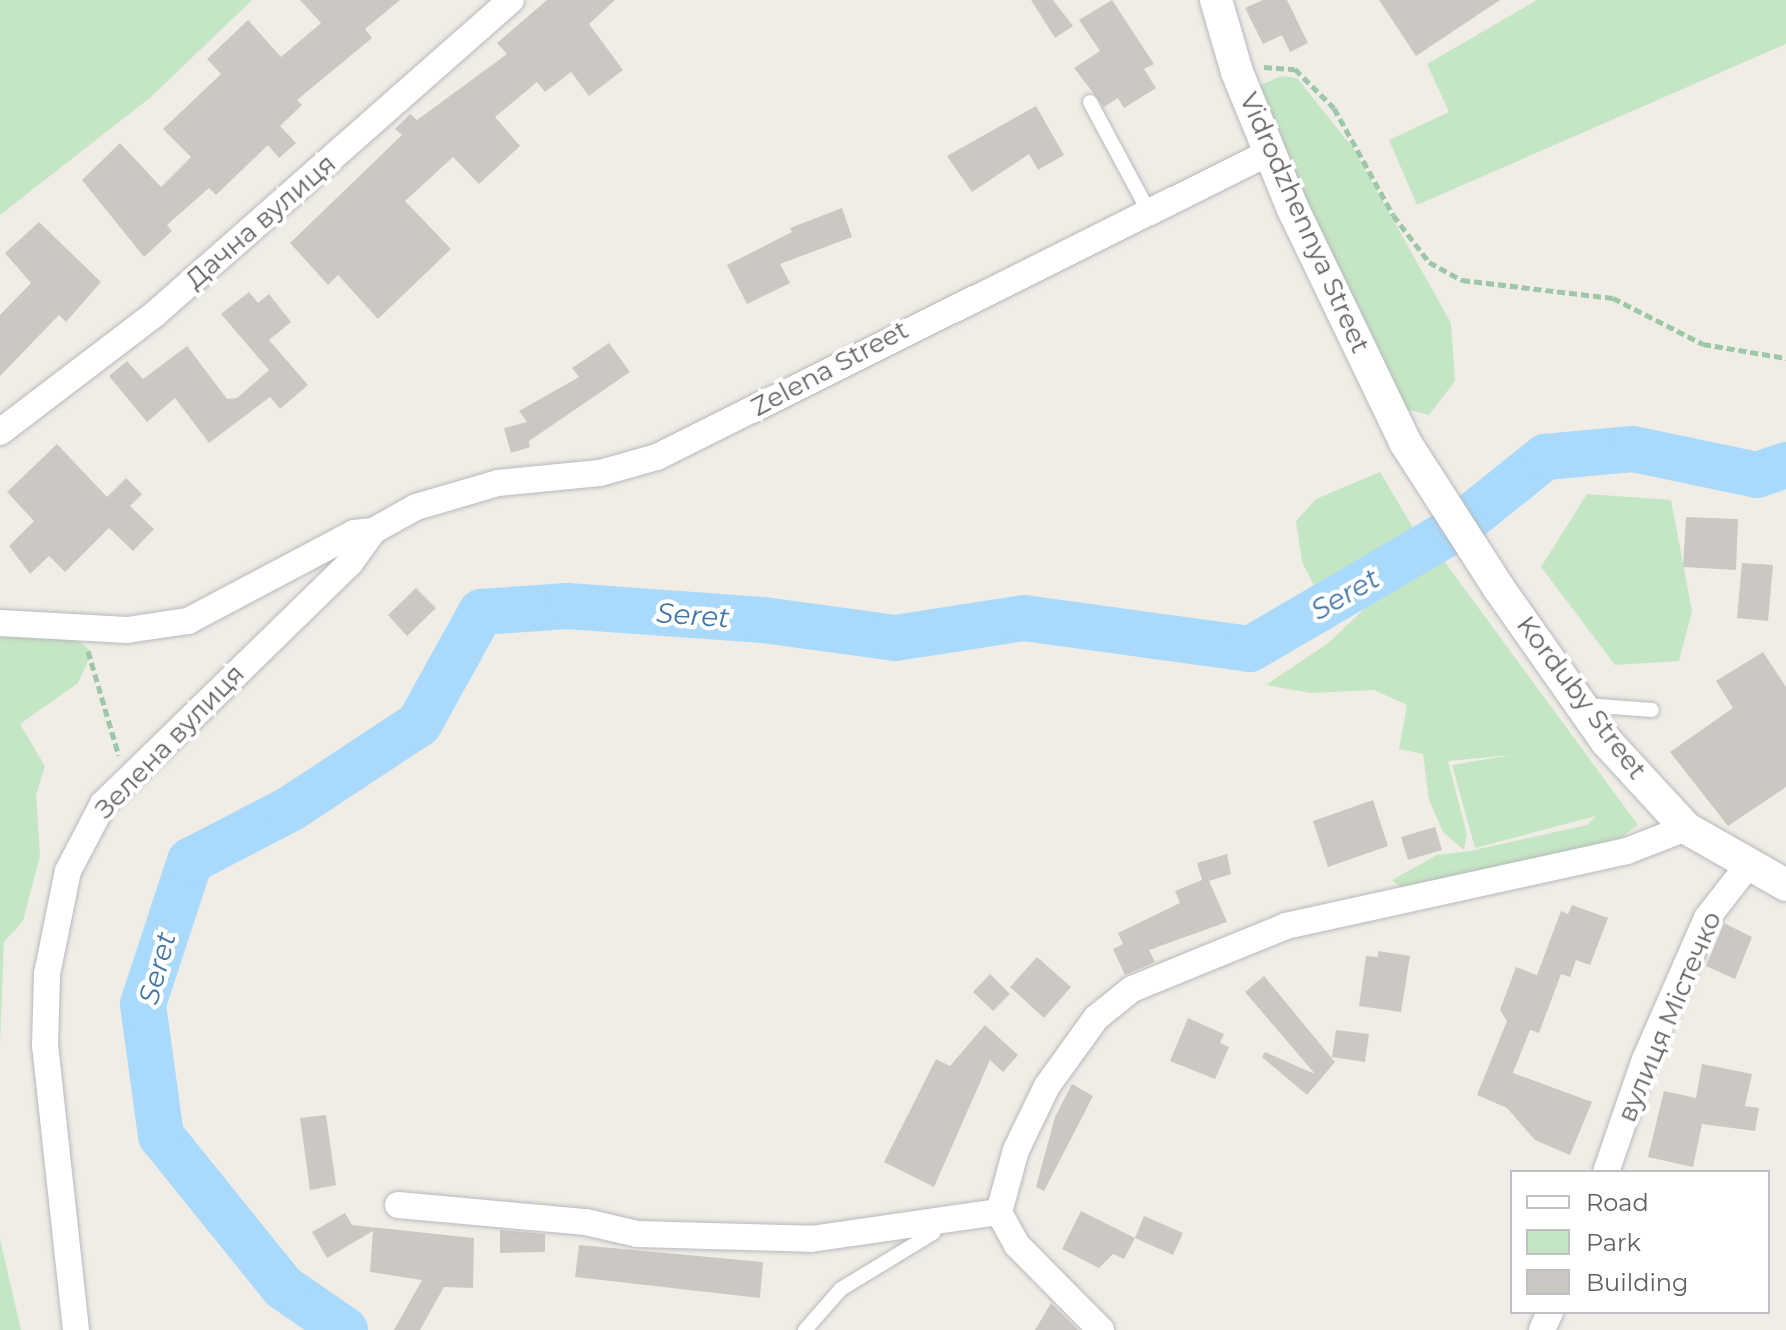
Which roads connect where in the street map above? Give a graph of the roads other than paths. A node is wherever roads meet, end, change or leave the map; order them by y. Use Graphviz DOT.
graph roads {
  1 [pos="511,0"];
  2 [pos="1216,0"];
  3 [pos="1090,102"];
  4 [pos="1270,152"];
  5 [pos="1150,214"];
  6 [pos="0,432"];
  7 [pos="373,531"];
  8 [pos="1498,587"];
  9 [pos="0,623"];
  10 [pos="1581,705"];
  11 [pos="1652,710"];
  12 [pos="1686,828"];
  13 [pos="1746,868"];
  14 [pos="1786,885"];
  15 [pos="1607,1170"];
  16 [pos="398,1205"];
  17 [pos="999,1212"];
  18 [pos="939,1220"];
  19 [pos="76,1330"];
  20 [pos="805,1330"];
  21 [pos="1101,1330"];
  1 -- 6 [label="street, Дачна вулиця"];
  2 -- 4 [label="street, Vidrodzhennya Street"];
  3 -- 5 [label="lane"];
  4 -- 5 [label="street, Zelena Street"];
  4 -- 8 [label="street, Vidrodzhennya Street"];
  5 -- 7 [label="street, Zelena Street"];
  7 -- 9 [label="street"];
  7 -- 19 [label="street, Зелена вулиця"];
  8 -- 10 [label="street, Korduby Street"];
  10 -- 11 [label="lane"];
  10 -- 12 [label="street, Korduby Street"];
  12 -- 13 [label="street, Korduby Street"];
  12 -- 17 [label="street"];
  13 -- 14 [label="street, Korduby Street"];
  13 -- 15 [label="street, вулиця Містечко"];
  16 -- 18 [label="street"];
  17 -- 18 [label="street"];
  17 -- 21 [label="street"];
  18 -- 20 [label="lane"];
}
